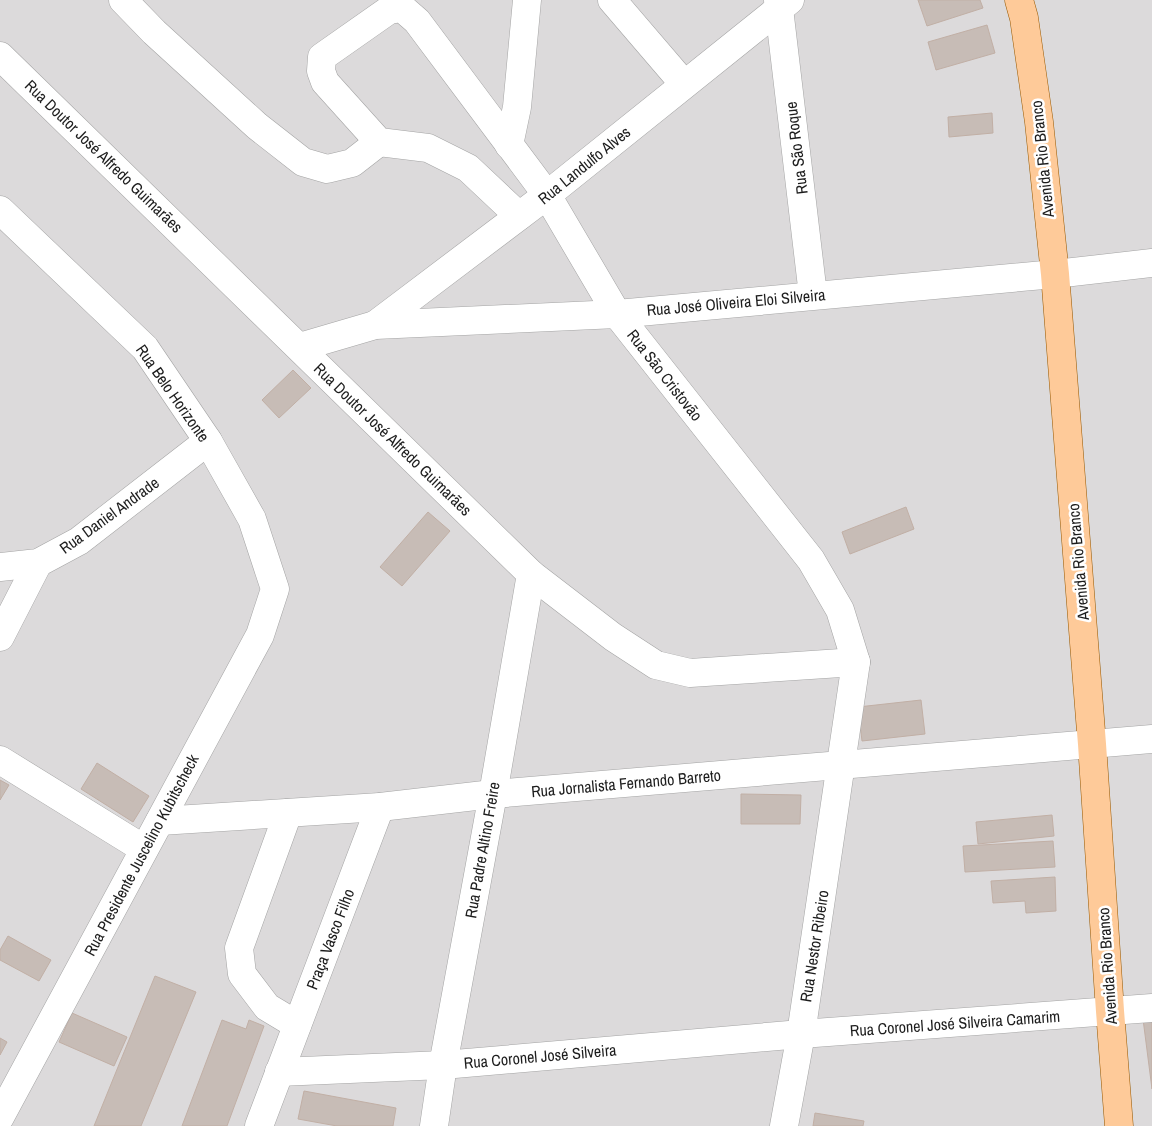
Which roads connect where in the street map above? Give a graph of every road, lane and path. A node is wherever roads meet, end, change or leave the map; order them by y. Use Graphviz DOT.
graph roads {
  1 [pos="123,0"];
  2 [pos="527,0"];
  3 [pos="612,0"];
  4 [pos="1019,0"];
  5 [pos="782,3"];
  6 [pos="0,56"];
  7 [pos="684,84"];
  8 [pos="379,142"];
  9 [pos="509,145"];
  10 [pos="547,195"];
  11 [pos="0,210"];
  12 [pos="519,216"];
  13 [pos="1152,263"];
  14 [pos="1055,274"];
  15 [pos="813,295"];
  16 [pos="617,314"];
  17 [pos="375,325"];
  18 [pos="300,347"];
  19 [pos="208,441"];
  20 [pos="38,563"];
  21 [pos="0,567"];
  22 [pos="531,574"];
  23 [pos="275,589"];
  24 [pos="0,638"];
  25 [pos="856,662"];
  26 [pos="1152,739"];
  27 [pos="1092,744"];
  28 [pos="0,760"];
  29 [pos="842,765"];
  30 [pos="493,794"];
  31 [pos="380,807"];
  32 [pos="288,813"];
  33 [pos="160,821"];
  34 [pos="144,849"];
  35 [pos="1152,1008"];
  36 [pos="1110,1011"];
  37 [pos="297,1025"];
  38 [pos="801,1034"];
  39 [pos="443,1065"];
  40 [pos="279,1072"];
  41 [pos="0,1117"];
  42 [pos="259,1126"];
  43 [pos="434,1126"];
  44 [pos="784,1126"];
  45 [pos="1120,1126"];
  1 -- 8 [label="street"];
  2 -- 9 [label="street"];
  3 -- 7 [label="street"];
  4 -- 14 [label="main road, Avenida Rio Branco"];
  5 -- 7 [label="street, Rua Landulfo Alves"];
  5 -- 15 [label="street, Rua São Roque"];
  6 -- 18 [label="street, Rua Doutor José Alfredo Guimarães"];
  7 -- 10 [label="street, Rua Landulfo Alves"];
  8 -- 9 [label="street, Rua São Cristovão"];
  8 -- 12 [label="street"];
  9 -- 10 [label="street, Rua São Cristovão"];
  10 -- 12 [label="street, Rua Landulfo Alves"];
  10 -- 16 [label="street, Rua São Cristovão"];
  11 -- 19 [label="street, Rua Belo Horizonte"];
  12 -- 17 [label="street, Rua Landulfo Alves"];
  13 -- 14 [label="street, Rua José Oliveira Eloi Silveira"];
  14 -- 15 [label="street, Rua José Oliveira Eloi Silveira"];
  14 -- 27 [label="main road, Avenida Rio Branco"];
  15 -- 16 [label="street, Rua José Oliveira Eloi Silveira"];
  16 -- 17 [label="street, Rua José Oliveira Eloi Silveira"];
  16 -- 25 [label="street, Rua São Cristovão"];
  17 -- 18 [label="street, Rua José Oliveira Eloi Silveira"];
  18 -- 22 [label="street, Rua Doutor José Alfredo Guimarães"];
  19 -- 20 [label="street, Rua Daniel Andrade"];
  19 -- 23 [label="street, Rua Belo Horizonte"];
  20 -- 21 [label="street, Rua Daniel Andrade"];
  20 -- 24 [label="street"];
  22 -- 25 [label="street, Rua Doutor José Alfredo Guimarães"];
  22 -- 30 [label="street, Rua Padre Altino Freire"];
  23 -- 33 [label="street, Rua Presidente Juscelino Kubitscheck"];
  25 -- 29 [label="street, Rua São Cristovão"];
  26 -- 27 [label="street, Rua Jornalista Fernando Barreto"];
  27 -- 29 [label="street, Rua Jornalista Fernando Barreto"];
  27 -- 36 [label="main road, Avenida Rio Branco"];
  28 -- 34 [label="street"];
  29 -- 30 [label="street, Rua Jornalista Fernando Barreto"];
  29 -- 38 [label="street, Rua Nestor Ribeiro"];
  30 -- 31 [label="street, Rua Jornalista Fernando Barreto"];
  30 -- 39 [label="street, Rua Padre Altino Freire"];
  31 -- 32 [label="street, Rua Jornalista Fernando Barreto"];
  31 -- 37 [label="street, Praça Vasco Filho"];
  32 -- 33 [label="street, Rua Jornalista Fernando Barreto"];
  32 -- 37 [label="street"];
  33 -- 34 [label="street, Rua Presidente Juscelino Kubitscheck"];
  34 -- 41 [label="street, Rua Presidente Juscelino Kubitscheck"];
  35 -- 36 [label="street, Rua Coronel José Silveira Camarim"];
  36 -- 38 [label="street, Rua Coronel José Silveira Camarim"];
  36 -- 45 [label="main road, Avenida Rio Branco"];
  37 -- 40 [label="street, Praça Vasco Filho"];
  38 -- 39 [label="street, Rua Coronel José Silveira"];
  38 -- 44 [label="street, Rua Nestor Ribeiro"];
  39 -- 40 [label="street, Rua Coronel José Silveira"];
  39 -- 43 [label="street, Rua Padre Altino Freire"];
  40 -- 42 [label="street, Praça Vasco Filho"];
}
